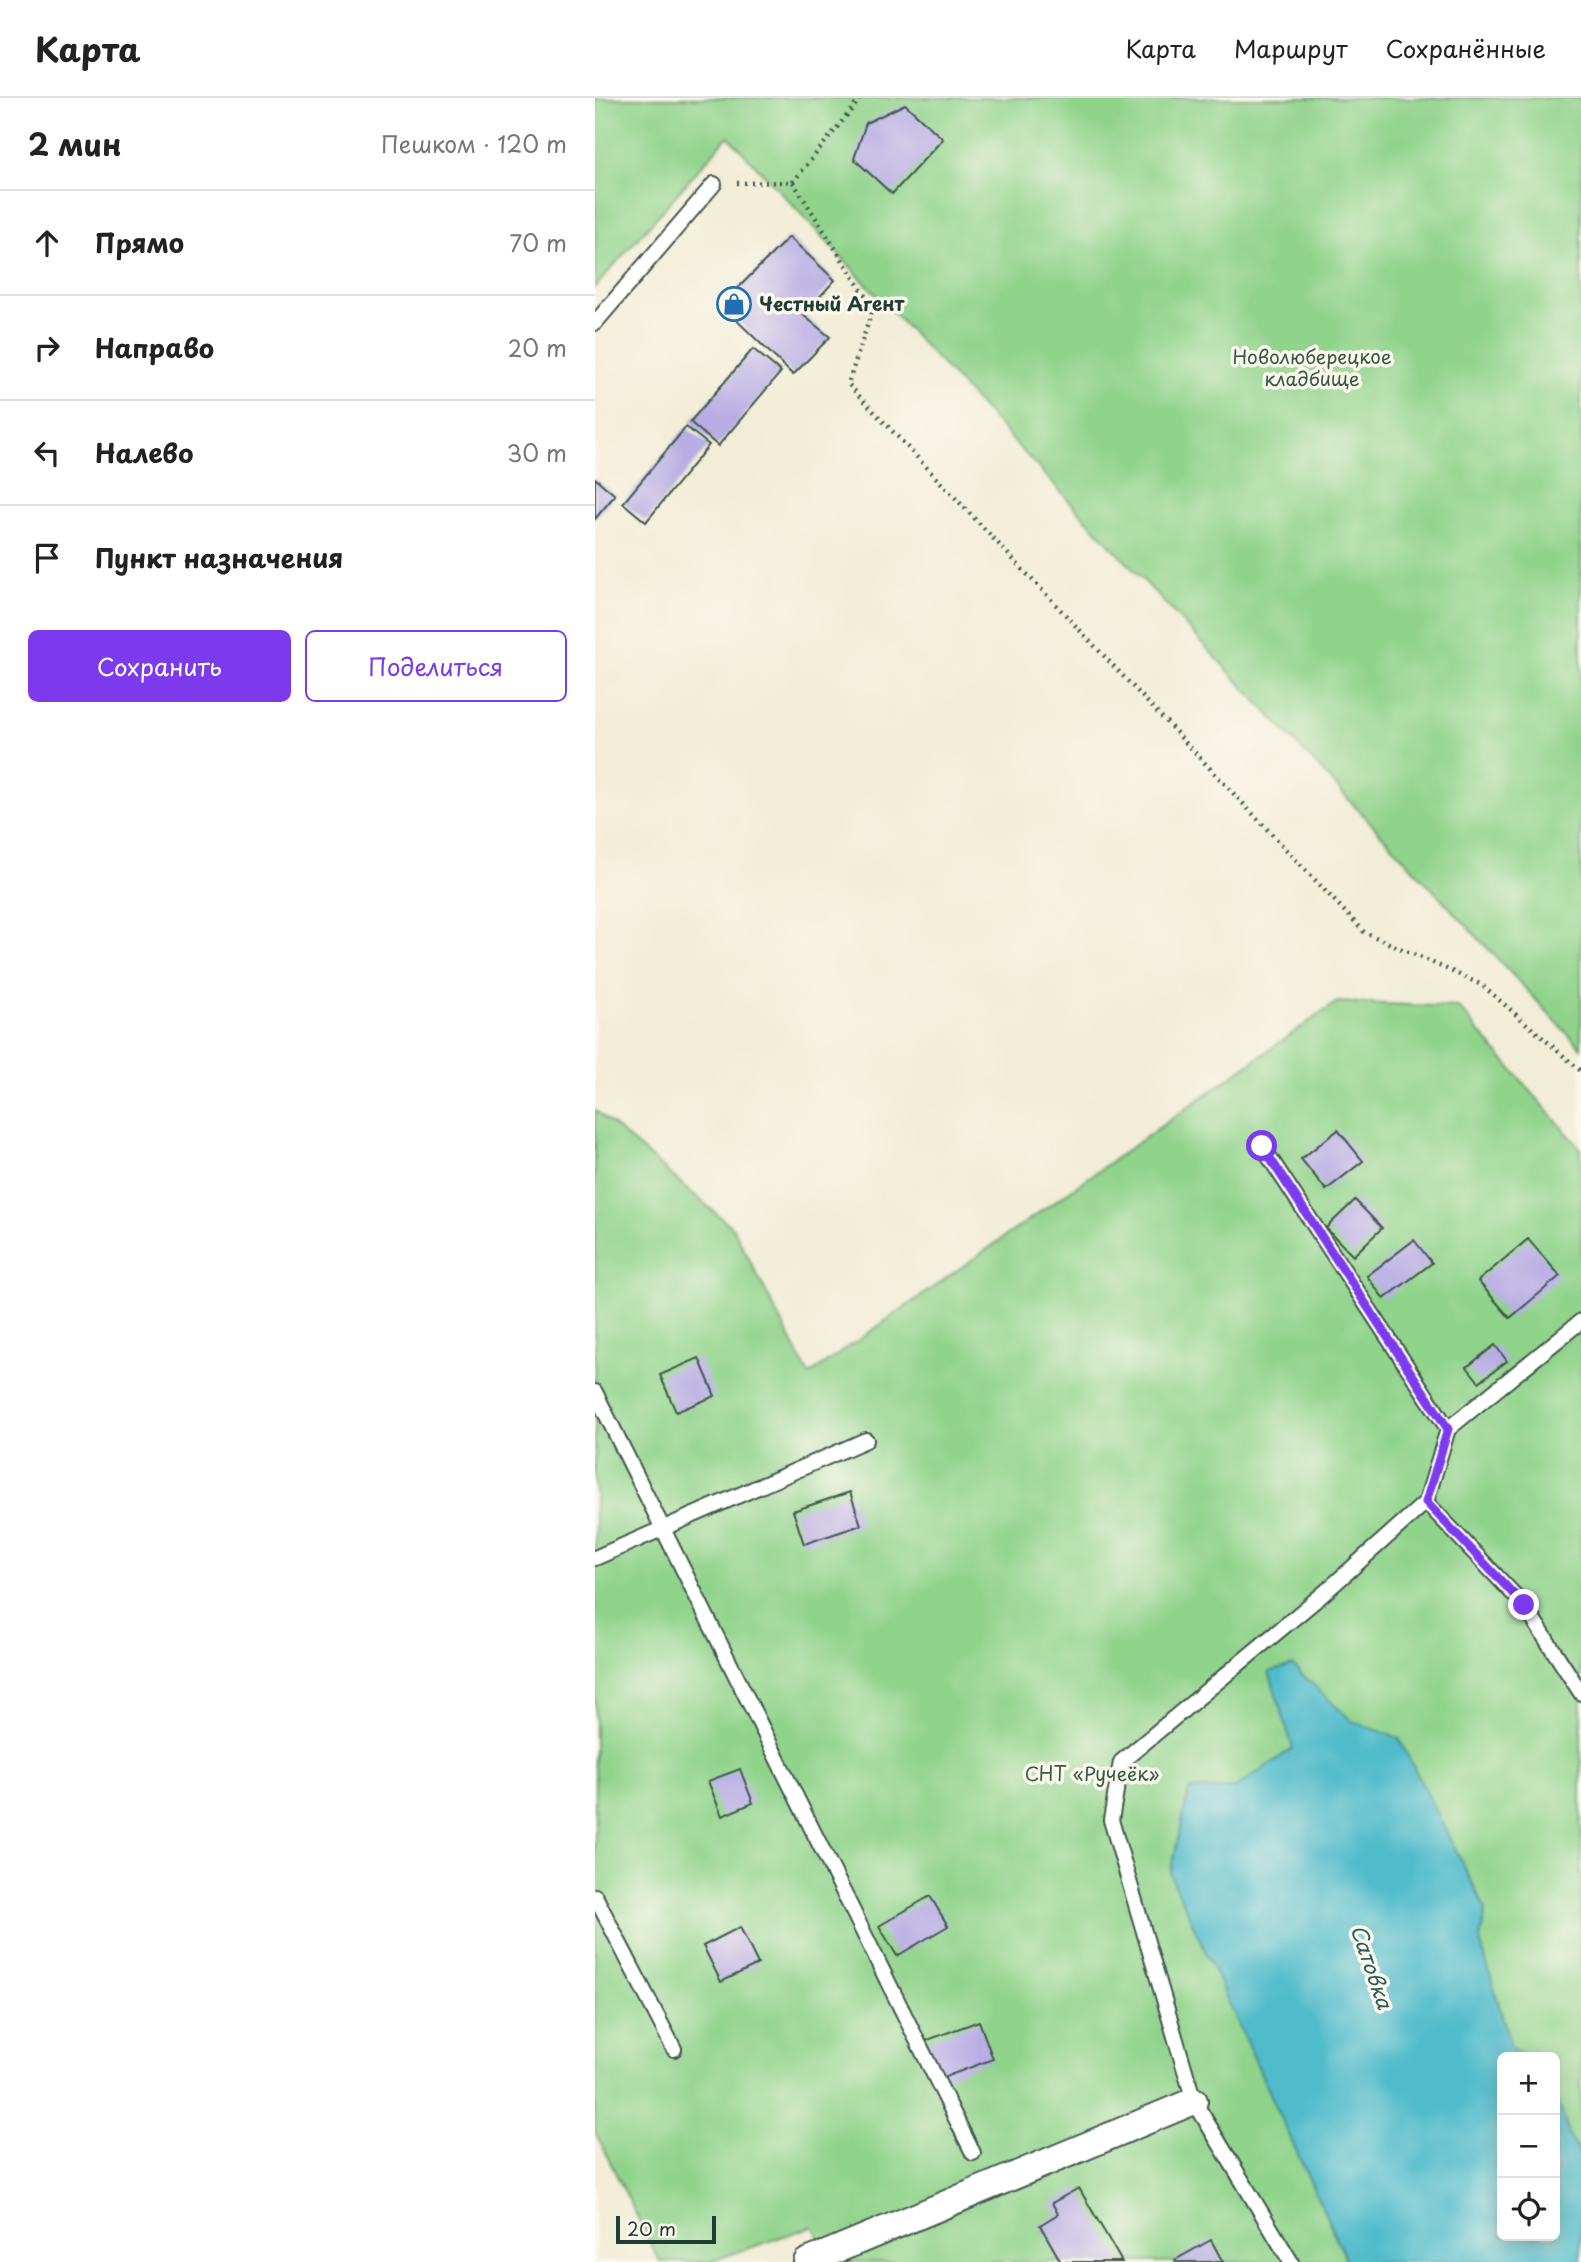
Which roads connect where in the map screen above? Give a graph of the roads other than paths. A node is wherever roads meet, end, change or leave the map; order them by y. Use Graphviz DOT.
graph roads {
  1 [pos="714,184"];
  2 [pos="595,323"];
  3 [pos="1262,1146"];
  4 [pos="1581,1321"];
  5 [pos="595,1392"];
  6 [pos="1448,1429"];
  7 [pos="866,1440"];
  8 [pos="1426,1502"];
  9 [pos="663,1530"];
  10 [pos="595,1558"];
  11 [pos="1581,1693"];
  12 [pos="595,1896"];
  13 [pos="674,2049"];
  14 [pos="1194,2101"];
  15 [pos="973,2152"];
  16 [pos="807,2262"];
  17 [pos="1291,2262"];
  1 -- 2 [label="lane"];
  3 -- 6 [label="lane"];
  4 -- 6 [label="lane"];
  5 -- 9 [label="lane"];
  6 -- 8 [label="lane"];
  7 -- 9 [label="lane"];
  8 -- 11 [label="lane"];
  8 -- 14 [label="lane"];
  9 -- 10 [label="lane"];
  9 -- 15 [label="lane"];
  12 -- 13 [label="lane"];
  14 -- 16 [label="street"];
  14 -- 17 [label="lane"];
}
